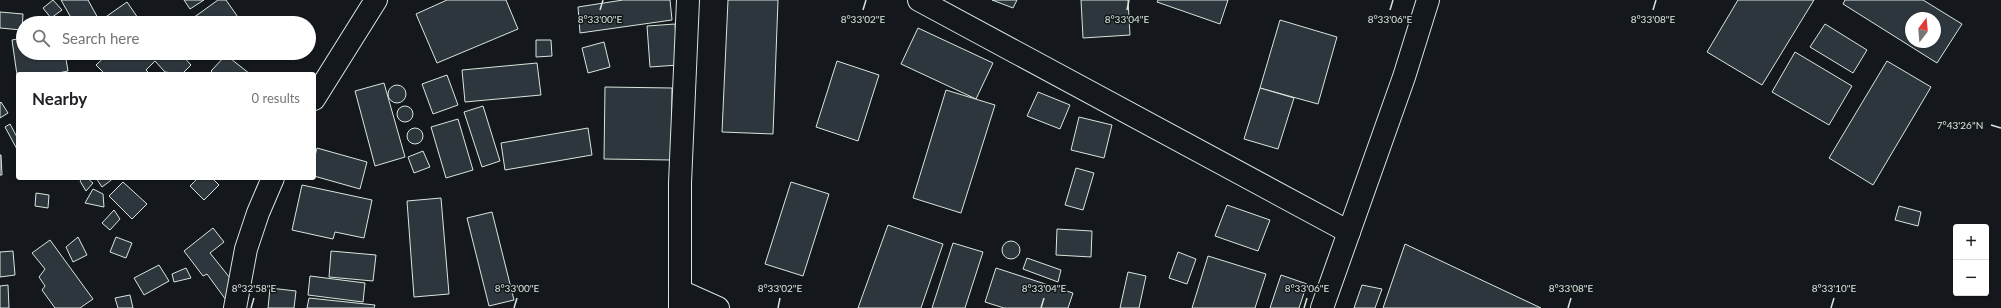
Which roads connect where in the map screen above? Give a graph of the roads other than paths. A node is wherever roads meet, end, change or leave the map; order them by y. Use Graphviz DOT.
graph roads {
  1 [pos="376,0"];
  2 [pos="688,0"];
  3 [pos="918,0"];
  4 [pos="1428,0"];
  5 [pos="316,96"];
  6 [pos="272,180"];
  7 [pos="1349,232"];
  8 [pos="680,300"];
  9 [pos="236,308"];
  10 [pos="718,308"];
  11 [pos="1322,308"];
  1 -- 5 [label="street"];
  2 -- 8 [label="street"];
  3 -- 7 [label="street"];
  4 -- 7 [label="street"];
  6 -- 9 [label="street"];
  7 -- 11 [label="street"];
  8 -- 10 [label="street"];
}
